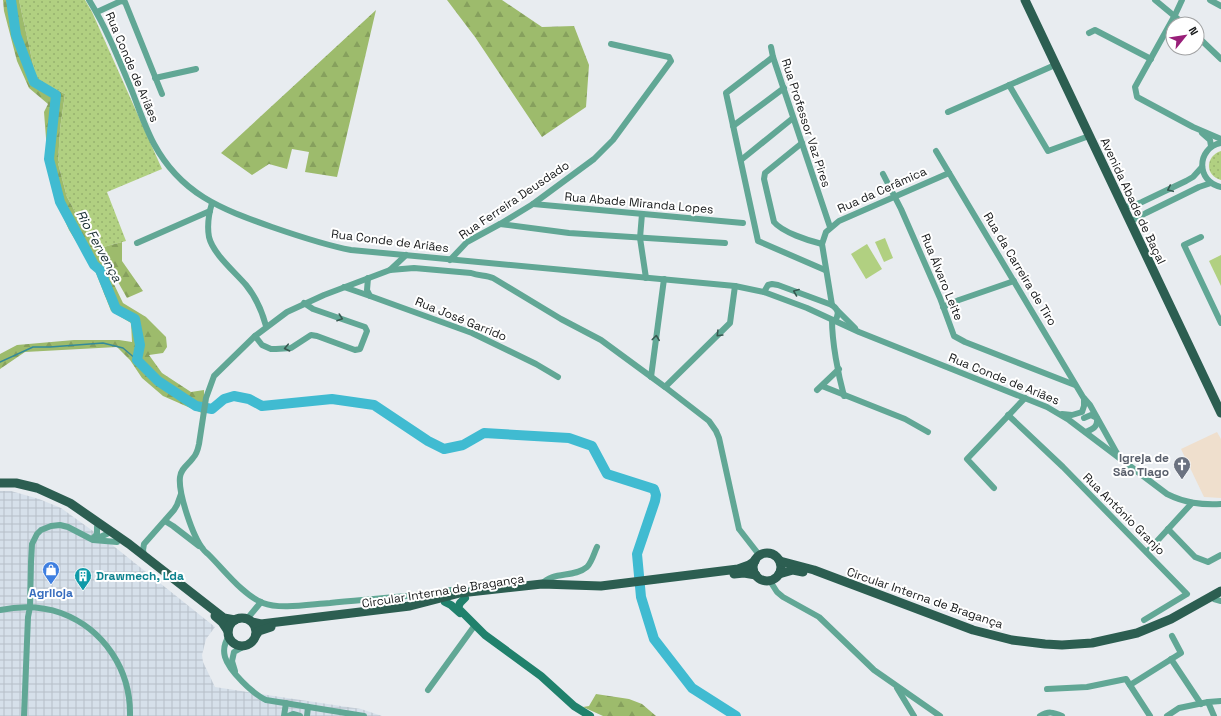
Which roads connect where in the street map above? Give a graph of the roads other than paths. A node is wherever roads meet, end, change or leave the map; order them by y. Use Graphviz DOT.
graph roads {
  1 [pos="90,0"];
  2 [pos="1025,0"];
  3 [pos="1155,0"];
  4 [pos="1182,0"];
  5 [pos="1210,0"];
  6 [pos="1221,6"];
  7 [pos="97,12"];
  8 [pos="1175,15"];
  9 [pos="1089,33"];
  10 [pos="611,44"];
  11 [pos="1205,44"];
  12 [pos="771,47"];
  13 [pos="773,57"];
  14 [pos="1151,59"];
  15 [pos="1221,59"];
  16 [pos="1055,65"];
  17 [pos="196,69"];
  18 [pos="156,78"];
  19 [pos="1009,85"];
  20 [pos="784,88"];
  21 [pos="162,94"];
  22 [pos="948,112"];
  23 [pos="793,118"];
  24 [pos="733,126"];
  25 [pos="1193,127"];
  26 [pos="1089,136"];
  27 [pos="1221,139"];
  28 [pos="802,143"];
  29 [pos="1221,143"];
  30 [pos="1211,146"];
  31 [pos="936,151"];
  32 [pos="741,160"];
  33 [pos="1202,167"];
  34 [pos="949,173"];
  35 [pos="883,174"];
  36 [pos="1211,183"];
  37 [pos="1220,187"];
  38 [pos="896,196"];
  39 [pos="212,203"];
  40 [pos="533,204"];
  41 [pos="1123,207"];
  42 [pos="210,211"];
  43 [pos="642,214"];
  44 [pos="1130,222"];
  45 [pos="743,223"];
  46 [pos="500,224"];
  47 [pos="830,227"];
  48 [pos="1201,237"];
  49 [pos="640,238"];
  50 [pos="137,243"];
  51 [pos="725,244"];
  52 [pos="822,244"];
  53 [pos="406,255"];
  54 [pos="417,256"];
  55 [pos="450,260"];
  56 [pos="473,262"];
  57 [pos="486,263"];
  58 [pos="414,268"];
  59 [pos="390,270"];
  60 [pos="825,270"];
  61 [pos="471,273"];
  62 [pos="486,275"];
  63 [pos="368,278"];
  64 [pos="646,278"];
  65 [pos="664,279"];
  66 [pos="1014,281"];
  67 [pos="735,286"];
  68 [pos="344,287"];
  69 [pos="764,292"];
  70 [pos="370,296"];
  71 [pos="304,303"];
  72 [pos="830,307"];
  73 [pos="943,308"];
  74 [pos="838,311"];
  75 [pos="821,314"];
  76 [pos="832,320"];
  77 [pos="1221,323"];
  78 [pos="266,326"];
  79 [pos="859,332"];
  80 [pos="255,336"];
  81 [pos="839,368"];
  82 [pos="651,377"];
  83 [pos="558,378"];
  84 [pos="1075,385"];
  85 [pos="665,386"];
  86 [pos="844,396"];
  87 [pos="1025,398"];
  88 [pos="1084,399"];
  89 [pos="1084,406"];
  90 [pos="1059,413"];
  91 [pos="1221,413"];
  92 [pos="1008,415"];
  93 [pos="1084,418"];
  94 [pos="1097,418"];
  95 [pos="1084,431"];
  96 [pos="928,432"];
  97 [pos="1120,460"];
  98 [pos="0,483"];
  99 [pos="0,486"];
  100 [pos="994,488"];
  101 [pos="181,494"];
  102 [pos="1192,503"];
  103 [pos="1221,504"];
  104 [pos="165,521"];
  105 [pos="97,527"];
  106 [pos="1168,529"];
  107 [pos="107,534"];
  108 [pos="90,538"];
  109 [pos="147,541"];
  110 [pos="117,542"];
  111 [pos="129,544"];
  112 [pos="597,547"];
  113 [pos="203,549"];
  114 [pos="1147,552"];
  115 [pos="144,555"];
  116 [pos="1221,555"];
  117 [pos="758,558"];
  118 [pos="780,561"];
  119 [pos="156,564"];
  120 [pos="779,574"];
  121 [pos="756,575"];
  122 [pos="673,579"];
  123 [pos="770,581"];
  124 [pos="542,584"];
  125 [pos="612,587"];
  126 [pos="1221,591"];
  127 [pos="1187,594"];
  128 [pos="461,595"];
  129 [pos="1219,598"];
  130 [pos="261,602"];
  131 [pos="445,602"];
  132 [pos="1201,603"];
  133 [pos="30,607"];
  134 [pos="1190,609"];
  135 [pos="0,610"];
  136 [pos="466,616"];
  137 [pos="235,620"];
  138 [pos="1144,620"];
  139 [pos="250,621"];
  140 [pos="475,625"];
  141 [pos="228,634"];
  142 [pos="256,635"];
  143 [pos="1172,636"];
  144 [pos="243,647"];
  145 [pos="1171,659"];
  146 [pos="236,674"];
  147 [pos="895,685"];
  148 [pos="1130,686"];
  149 [pos="1047,689"];
  150 [pos="428,690"];
  151 [pos="1221,701"];
  152 [pos="1208,702"];
  153 [pos="286,703"];
  154 [pos="1201,704"];
  155 [pos="308,707"];
  156 [pos="24,716"];
  157 [pos="130,716"];
  158 [pos="284,716"];
  159 [pos="288,716"];
  160 [pos="300,716"];
  161 [pos="307,716"];
  162 [pos="364,716"];
  163 [pos="590,716"];
  164 [pos="914,716"];
  165 [pos="938,716"];
  166 [pos="1040,716"];
  167 [pos="1062,716"];
  168 [pos="1150,716"];
  169 [pos="1167,716"];
  170 [pos="1214,716"];
  1 -- 7 [label="street, Rua Conde de Ariães"];
  2 -- 16 [label="main road, Avenida Abade de Baçal"];
  3 -- 8 [label="street"];
  4 -- 8 [label="street"];
  5 -- 6 [label="street"];
  7 -- 18 [label="street"];
  7 -- 39 [label="street, Rua Conde de Ariães"];
  8 -- 14 [label="street"];
  9 -- 14 [label="street"];
  10 -- 40 [label="street, Rua Ferreira Deusdado"];
  11 -- 15 [label="street"];
  12 -- 13 [label="street, Rua Professor Vaz Pires"];
  13 -- 20 [label="street, Rua Professor Vaz Pires"];
  13 -- 24 [label="street"];
  14 -- 25 [label="street"];
  16 -- 19 [label="street"];
  16 -- 26 [label="main road, Avenida Abade de Baçal"];
  17 -- 18 [label="street"];
  18 -- 21 [label="street"];
  19 -- 22 [label="street"];
  19 -- 26 [label="street"];
  20 -- 23 [label="street, Rua Professor Vaz Pires"];
  20 -- 24 [label="street"];
  23 -- 28 [label="street, Rua Professor Vaz Pires"];
  23 -- 32 [label="street"];
  24 -- 32 [label="street"];
  25 -- 27 [label="street"];
  25 -- 30 [label="street"];
  26 -- 41 [label="main road, Avenida Abade de Baçal"];
  28 -- 47 [label="street, Rua Professor Vaz Pires"];
  28 -- 52 [label="street"];
  29 -- 30 [label="street"];
  30 -- 33 [label="street"];
  31 -- 34 [label="street, Rua da Carreira de Tiro"];
  32 -- 60 [label="street"];
  33 -- 36 [label="street"];
  33 -- 41 [label="street, one-way"];
  34 -- 38 [label="street, Rua da Cerâmica"];
  34 -- 66 [label="street, Rua da Carreira de Tiro"];
  35 -- 38 [label="street, Rua Álvaro Leite"];
  36 -- 37 [label="street"];
  36 -- 44 [label="street"];
  38 -- 47 [label="street, Rua da Cerâmica"];
  38 -- 73 [label="street, Rua Álvaro Leite"];
  39 -- 42 [label="street"];
  39 -- 53 [label="street, Rua Conde de Ariães"];
  40 -- 43 [label="street, Rua Abade Miranda Lopes"];
  40 -- 46 [label="street, Rua Ferreira Deusdado"];
  41 -- 44 [label="main road, Avenida Abade de Baçal"];
  42 -- 50 [label="street"];
  42 -- 78 [label="street"];
  43 -- 45 [label="street, Rua Abade Miranda Lopes"];
  43 -- 49 [label="street"];
  44 -- 91 [label="main road, Avenida Abade de Baçal"];
  46 -- 49 [label="street"];
  46 -- 55 [label="street, Rua Ferreira Deusdado"];
  47 -- 52 [label="street, Rua da Cerâmica"];
  48 -- 77 [label="street"];
  49 -- 51 [label="street"];
  49 -- 64 [label="street"];
  52 -- 60 [label="street"];
  53 -- 54 [label="street, Rua Conde de Ariães"];
  53 -- 59 [label="street"];
  54 -- 55 [label="street, Rua Conde de Ariães"];
  54 -- 58 [label="street"];
  55 -- 56 [label="street, Rua Conde de Ariães"];
  56 -- 57 [label="street, Rua Conde de Ariães"];
  56 -- 61 [label="street"];
  57 -- 62 [label="street"];
  57 -- 64 [label="street, Rua Conde de Ariães"];
  58 -- 59 [label="street"];
  58 -- 61 [label="street"];
  59 -- 63 [label="street"];
  60 -- 72 [label="street"];
  61 -- 62 [label="street"];
  62 -- 82 [label="street"];
  63 -- 68 [label="street"];
  63 -- 70 [label="street"];
  64 -- 65 [label="street, Rua Conde de Ariães"];
  65 -- 67 [label="street, Rua Conde de Ariães"];
  82 -- 65 [label="street, one-way"];
  66 -- 73 [label="street"];
  66 -- 84 [label="street, Rua da Carreira de Tiro"];
  67 -- 69 [label="street, Rua Conde de Ariães"];
  67 -- 85 [label="street, one-way"];
  68 -- 70 [label="street, Rua José Garrido"];
  68 -- 71 [label="street"];
  72 -- 69 [label="street, one-way"];
  69 -- 75 [label="street, Rua Conde de Ariães"];
  70 -- 83 [label="street, Rua José Garrido"];
  71 -- 78 [label="street"];
  71 -- 80 [label="street, one-way"];
  72 -- 74 [label="street"];
  72 -- 75 [label="street"];
  72 -- 76 [label="street"];
  73 -- 84 [label="street, Rua Álvaro Leite"];
  74 -- 76 [label="street"];
  74 -- 79 [label="street"];
  75 -- 76 [label="street, Rua Conde de Ariães"];
  76 -- 79 [label="street, Rua Conde de Ariães"];
  76 -- 81 [label="street"];
  78 -- 80 [label="street"];
  79 -- 87 [label="street, Rua Conde de Ariães"];
  80 -- 101 [label="street"];
  81 -- 86 [label="street"];
  81 -- 86 [label="street"];
  82 -- 85 [label="street"];
  84 -- 88 [label="street, Rua da Carreira de Tiro"];
  85 -- 117 [label="street"];
  86 -- 96 [label="street"];
  87 -- 90 [label="street, Rua Conde de Ariães"];
  87 -- 92 [label="street"];
  88 -- 89 [label="street"];
  88 -- 94 [label="street, Rua da Carreira de Tiro"];
  89 -- 90 [label="street"];
  89 -- 93 [label="street"];
  90 -- 95 [label="street, Rua Conde de Ariães"];
  92 -- 100 [label="street"];
  92 -- 114 [label="street, Rua António Granjo"];
  93 -- 94 [label="street"];
  93 -- 95 [label="street"];
  94 -- 95 [label="street"];
  94 -- 97 [label="street, Rua da Carreira de Tiro"];
  95 -- 97 [label="street, Rua Conde de Ariães"];
  97 -- 102 [label="street, Rua Conde de Ariães"];
  98 -- 111 [label="main road"];
  99 -- 105 [label="main road"];
  101 -- 104 [label="street"];
  101 -- 113 [label="street"];
  102 -- 103 [label="street, Rua Conde de Ariães"];
  102 -- 106 [label="street"];
  104 -- 109 [label="street"];
  104 -- 113 [label="street"];
  105 -- 107 [label="main road"];
  105 -- 108 [label="street"];
  106 -- 114 [label="street"];
  106 -- 116 [label="street"];
  107 -- 108 [label="street"];
  107 -- 110 [label="main road"];
  107 -- 119 [label="main road"];
  108 -- 110 [label="street"];
  108 -- 133 [label="street"];
  109 -- 111 [label="street"];
  109 -- 115 [label="street"];
  110 -- 141 [label="main road"];
  111 -- 115 [label="main road"];
  112 -- 124 [label="street"];
  113 -- 130 [label="street"];
  114 -- 127 [label="street, Rua António Granjo"];
  115 -- 119 [label="main road"];
  117 -- 118 [label="main road"];
  117 -- 121 [label="main road"];
  117 -- 122 [label="main road, Circular Interna de Bragança"];
  118 -- 120 [label="main road"];
  118 -- 134 [label="main road, Circular Interna de Bragança"];
  119 -- 137 [label="main road"];
  120 -- 123 [label="main road"];
  120 -- 129 [label="main road, Circular Interna de Bragança"];
  121 -- 122 [label="main road, Circular Interna de Bragança"];
  121 -- 123 [label="main road"];
  122 -- 125 [label="main road, Circular Interna de Bragança"];
  123 -- 147 [label="street"];
  124 -- 125 [label="main road, Circular Interna de Bragança"];
  124 -- 128 [label="main road, Circular Interna de Bragança"];
  125 -- 128 [label="main road, Circular Interna de Bragança"];
  126 -- 132 [label="main road, Circular Interna de Bragança"];
  127 -- 132 [label="street, Rua António Granjo"];
  127 -- 134 [label="street"];
  127 -- 138 [label="street"];
  128 -- 130 [label="street"];
  128 -- 131 [label="main road, Circular Interna de Bragança"];
  128 -- 136 [label="street"];
  128 -- 139 [label="main road, Circular Interna de Bragança"];
  130 -- 139 [label="street"];
  131 -- 136 [label="street"];
  131 -- 142 [label="main road, Circular Interna de Bragança"];
  132 -- 134 [label="main road, Circular Interna de Bragança"];
  133 -- 135 [label="street"];
  133 -- 156 [label="street"];
  133 -- 157 [label="street"];
  136 -- 140 [label="street"];
  137 -- 139 [label="main road"];
  137 -- 141 [label="main road"];
  139 -- 142 [label="main road"];
  140 -- 150 [label="street"];
  140 -- 163 [label="street"];
  141 -- 144 [label="main road"];
  141 -- 146 [label="street"];
  142 -- 144 [label="main road"];
  143 -- 145 [label="street"];
  144 -- 146 [label="street"];
  145 -- 148 [label="street"];
  145 -- 154 [label="street"];
  146 -- 153 [label="street"];
  147 -- 164 [label="street"];
  147 -- 165 [label="street"];
  148 -- 149 [label="street"];
  148 -- 168 [label="street"];
  151 -- 152 [label="street"];
  152 -- 154 [label="street"];
  152 -- 170 [label="street"];
  153 -- 155 [label="street"];
  153 -- 158 [label="street"];
  154 -- 169 [label="street"];
  155 -- 161 [label="street"];
  155 -- 162 [label="street"];
  159 -- 160 [label="street"];
  166 -- 167 [label="street"];
}
